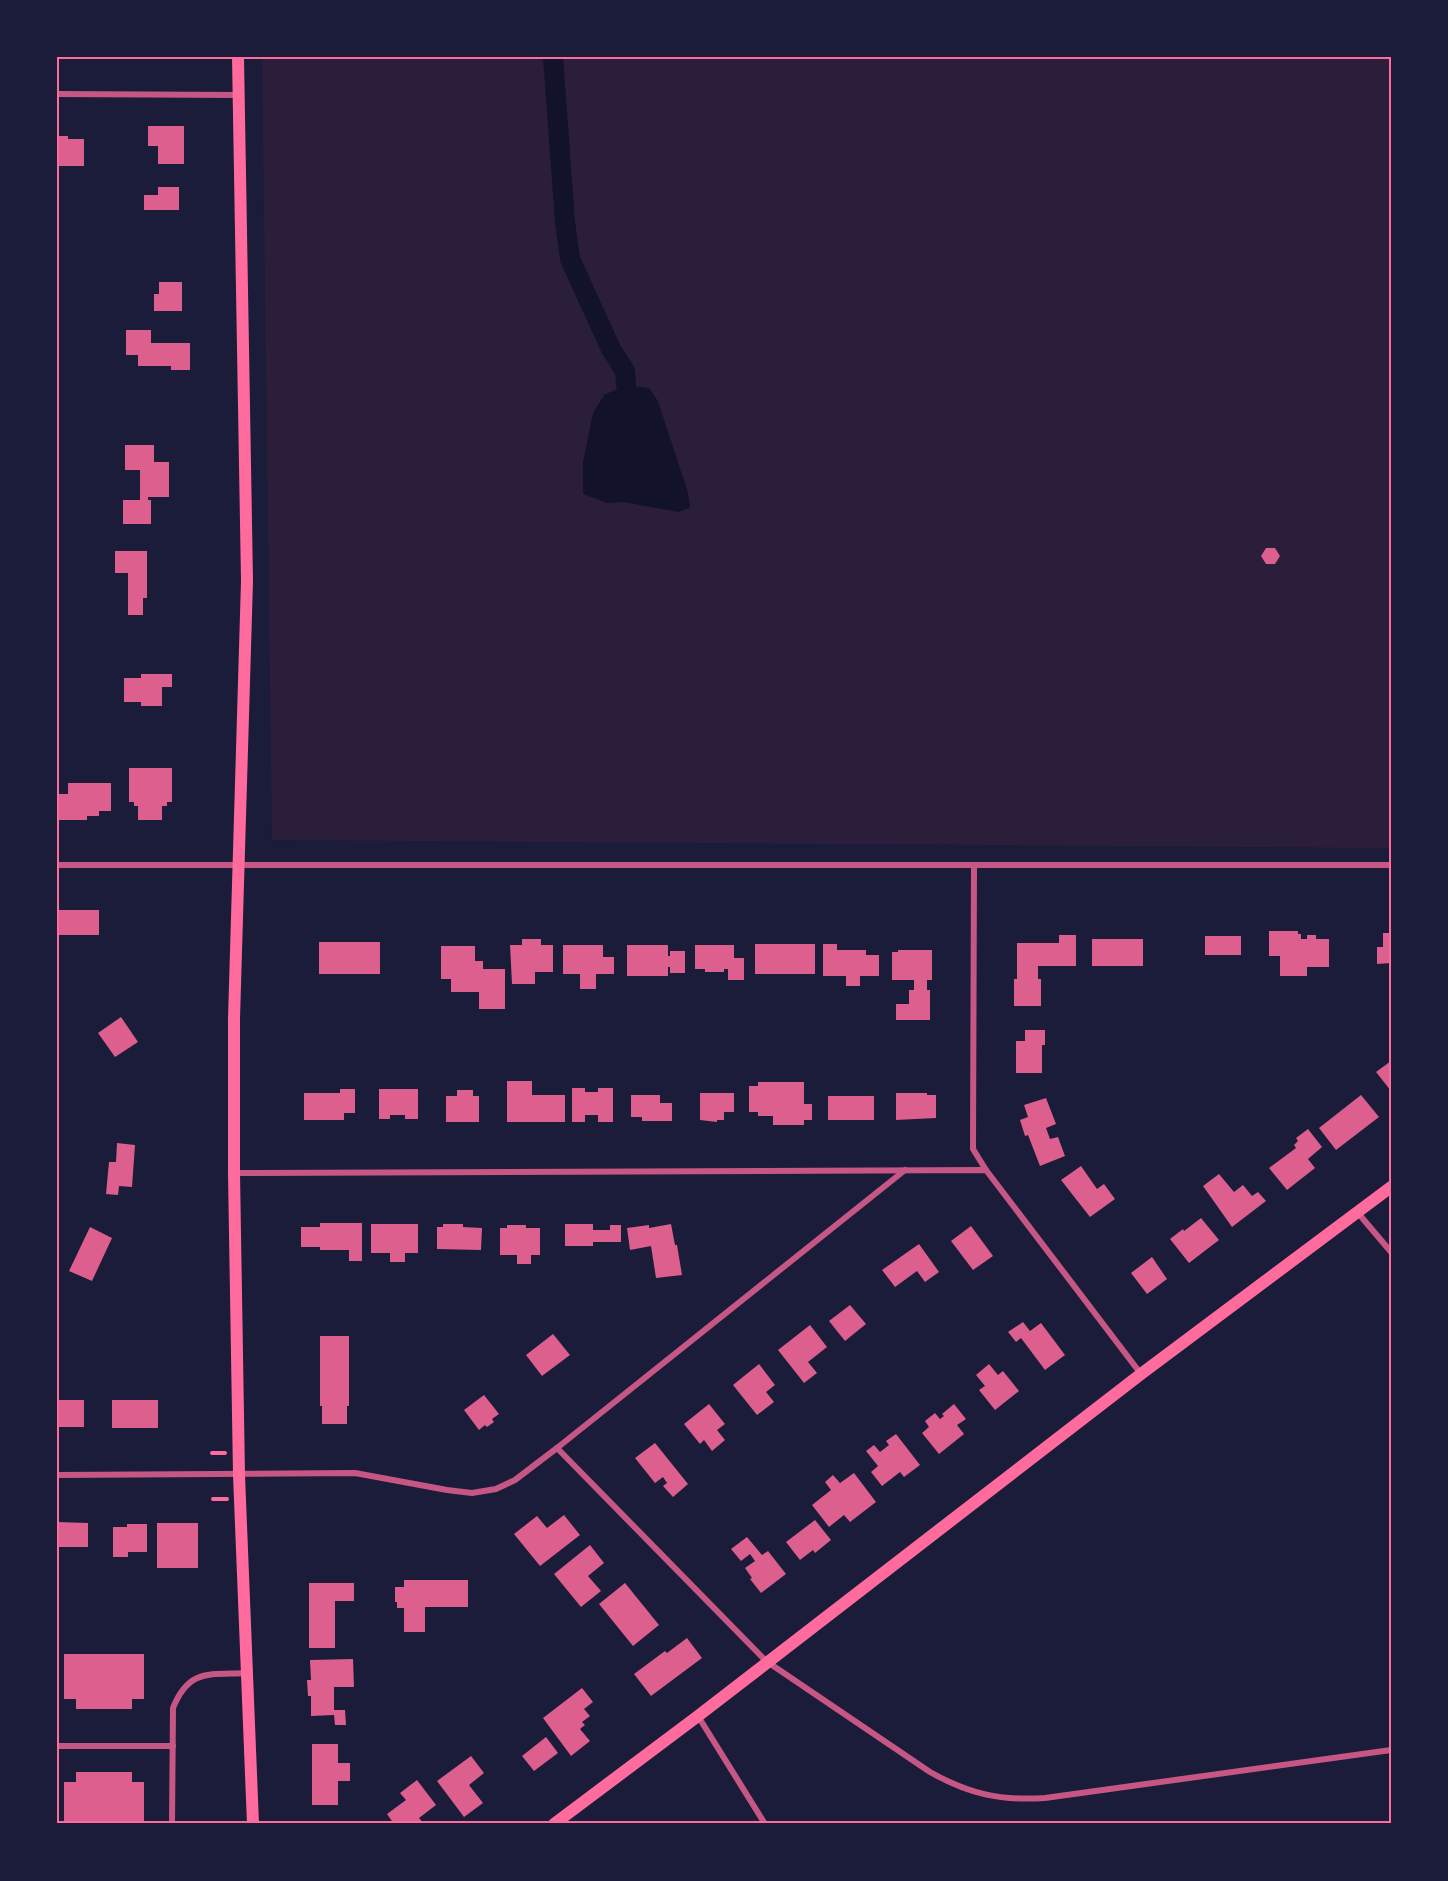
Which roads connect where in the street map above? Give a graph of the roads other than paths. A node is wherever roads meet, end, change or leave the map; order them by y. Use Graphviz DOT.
graph roads {
  1 [pos="238,57"];
  2 [pos="57,94"];
  3 [pos="239,95"];
  4 [pos="57,865"];
  5 [pos="974,865"];
  6 [pos="1391,865"];
  7 [pos="240,866"];
  8 [pos="905,1169"];
  9 [pos="986,1170"];
  10 [pos="234,1173"];
  11 [pos="1391,1187"];
  12 [pos="1358,1213"];
  13 [pos="1391,1252"];
  14 [pos="1141,1374"];
  15 [pos="557,1448"];
  16 [pos="57,1475"];
  17 [pos="239,1475"];
  18 [pos="766,1661"];
  19 [pos="247,1673"];
  20 [pos="698,1716"];
  21 [pos="57,1746"];
  22 [pos="173,1746"];
  23 [pos="1391,1750"];
  24 [pos="172,1824"];
  25 [pos="253,1824"];
  26 [pos="554,1824"];
  27 [pos="765,1824"];
  1 -- 3 [label="main road"];
  2 -- 3 [label="street"];
  3 -- 7 [label="main road"];
  4 -- 7 [label="street"];
  5 -- 6 [label="street"];
  5 -- 7 [label="street"];
  5 -- 9 [label="street"];
  7 -- 10 [label="main road"];
  8 -- 9 [label="street"];
  8 -- 10 [label="street"];
  8 -- 15 [label="street"];
  9 -- 14 [label="street"];
  10 -- 17 [label="main road"];
  11 -- 12 [label="main road"];
  12 -- 13 [label="street"];
  12 -- 14 [label="main road"];
  14 -- 18 [label="main road"];
  15 -- 17 [label="street"];
  15 -- 18 [label="street"];
  16 -- 17 [label="street"];
  17 -- 19 [label="main road"];
  18 -- 20 [label="main road"];
  18 -- 23 [label="street"];
  19 -- 22 [label="street"];
  19 -- 25 [label="main road"];
  20 -- 26 [label="main road"];
  20 -- 27 [label="street"];
  21 -- 22 [label="street"];
  22 -- 24 [label="street"];
}
